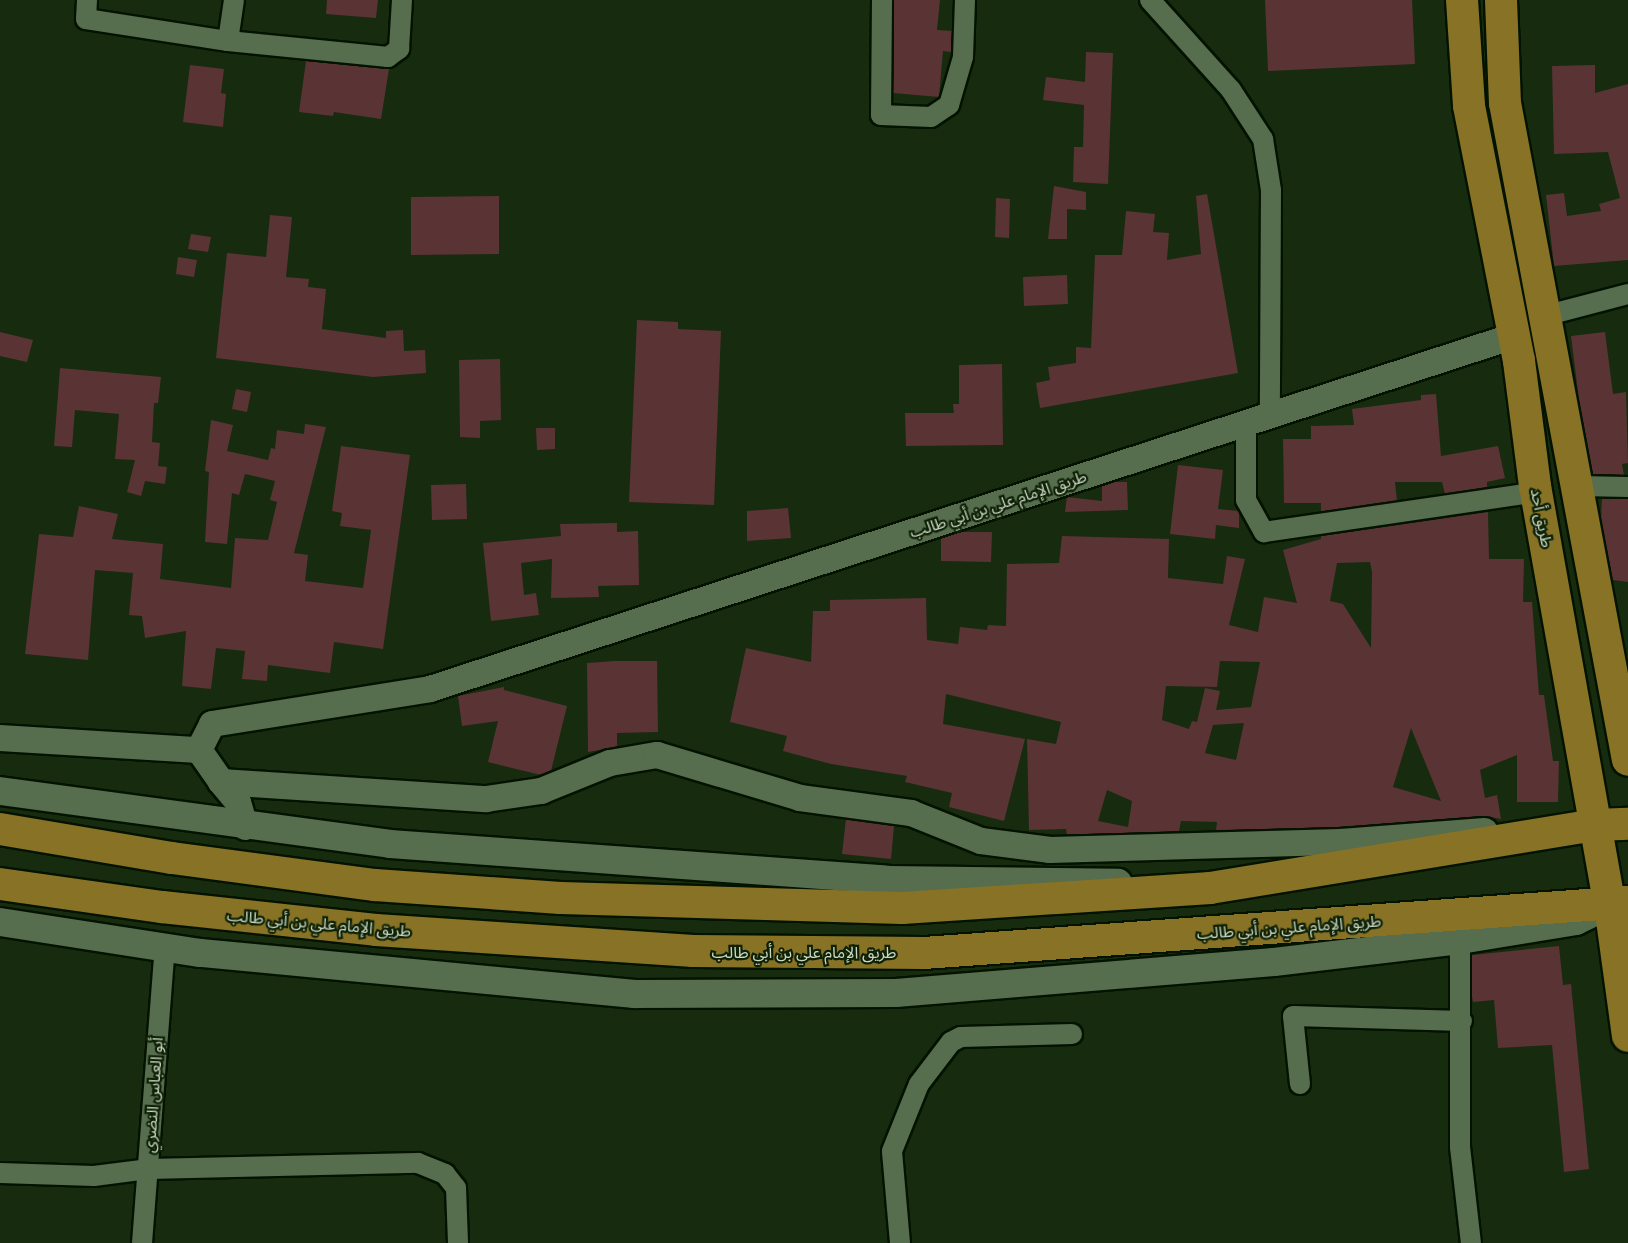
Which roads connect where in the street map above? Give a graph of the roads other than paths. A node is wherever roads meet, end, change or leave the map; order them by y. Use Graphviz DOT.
graph roads {
  1 [pos="87,0"];
  2 [pos="234,0"];
  3 [pos="402,0"];
  4 [pos="882,0"];
  5 [pos="965,0"];
  6 [pos="1150,0"];
  7 [pos="1461,0"];
  8 [pos="1501,0"];
  9 [pos="228,41"];
  10 [pos="1628,294"];
  11 [pos="1548,315"];
  12 [pos="1514,336"];
  13 [pos="1270,416"];
  14 [pos="1246,424"];
  15 [pos="1535,486"];
  16 [pos="1579,486"];
  17 [pos="1628,487"];
  18 [pos="0,738"];
  19 [pos="199,750"];
  20 [pos="1628,760"];
  21 [pos="221,782"];
  22 [pos="0,791"];
  23 [pos="1628,824"];
  24 [pos="1595,825"];
  25 [pos="245,827"];
  26 [pos="0,830"];
  27 [pos="0,884"];
  28 [pos="1210,888"];
  29 [pos="1619,903"];
  30 [pos="0,922"];
  31 [pos="1460,940"];
  32 [pos="165,947"];
  33 [pos="1462,1021"];
  34 [pos="1072,1034"];
  35 [pos="1628,1036"];
  36 [pos="1300,1084"];
  37 [pos="148,1169"];
  38 [pos="0,1173"];
  39 [pos="142,1243"];
  40 [pos="458,1243"];
  41 [pos="900,1243"];
  42 [pos="1471,1243"];
  1 -- 9 [label="street"];
  2 -- 9 [label="street"];
  3 -- 9 [label="street"];
  4 -- 5 [label="street"];
  6 -- 13 [label="street"];
  7 -- 12 [label="main road, طريق أحد"];
  8 -- 11 [label="main road"];
  10 -- 11 [label="street"];
  11 -- 16 [label="main road"];
  12 -- 13 [label="street, طريق الإمام علي بن أبي طالب"];
  12 -- 15 [label="main road, طريق أحد"];
  13 -- 14 [label="street, طريق الإمام علي بن أبي طالب"];
  14 -- 15 [label="street"];
  14 -- 19 [label="street, طريق الإمام علي بن أبي طالب"];
  15 -- 24 [label="main road, طريق أحد"];
  16 -- 17 [label="street"];
  16 -- 20 [label="main road"];
  18 -- 19 [label="street"];
  19 -- 21 [label="street"];
  21 -- 24 [label="street"];
  21 -- 25 [label="street"];
  22 -- 25 [label="main road"];
  23 -- 24 [label="main road"];
  24 -- 28 [label="main road"];
  24 -- 29 [label="main road, طريق أحد"];
  25 -- 28 [label="main road"];
  26 -- 28 [label="main road"];
  27 -- 29 [label="main road, طريق الإمام علي بن أبي طالب"];
  29 -- 31 [label="main road"];
  29 -- 35 [label="main road, طريق أحد"];
  30 -- 32 [label="main road"];
  31 -- 32 [label="main road"];
  31 -- 33 [label="street"];
  32 -- 37 [label="street, أبو العباس النضري"];
  33 -- 36 [label="street"];
  33 -- 42 [label="street"];
  34 -- 41 [label="street"];
  37 -- 38 [label="street"];
  37 -- 39 [label="street, أبو العباس النضري"];
  37 -- 40 [label="street"];
}
